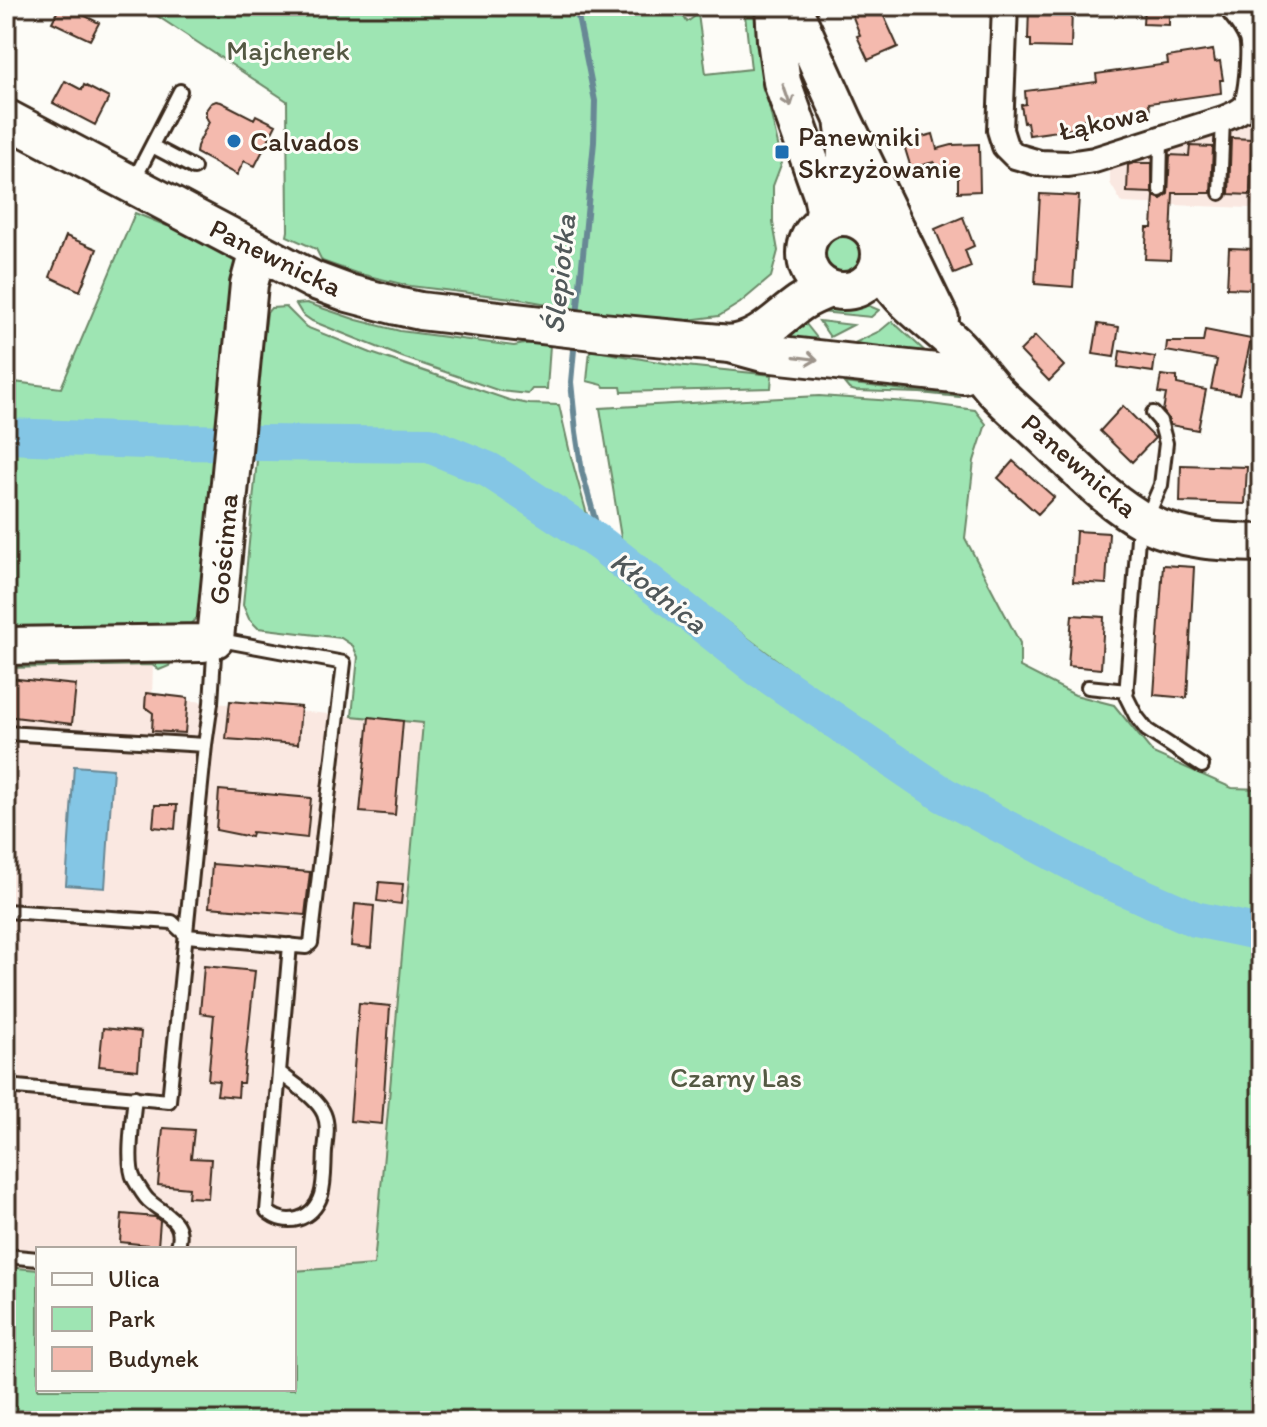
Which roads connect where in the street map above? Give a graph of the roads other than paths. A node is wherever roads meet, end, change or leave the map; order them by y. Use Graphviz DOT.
graph roads {
  1 [pos="1005,6"];
  2 [pos="1231,6"];
  3 [pos="787,22"];
  4 [pos="180,91"];
  5 [pos="6,118"];
  6 [pos="843,119"];
  7 [pos="1223,119"];
  8 [pos="1161,140"];
  9 [pos="152,146"];
  10 [pos="194,168"];
  11 [pos="132,185"];
  12 [pos="1160,190"];
  13 [pos="1220,193"];
  14 [pos="840,221"];
  15 [pos="258,251"];
  16 [pos="806,260"];
  17 [pos="880,264"];
  18 [pos="841,290"];
  19 [pos="720,343"];
  20 [pos="960,360"];
  21 [pos="1153,413"];
  22 [pos="1146,522"];
  23 [pos="1261,543"];
  24 [pos="215,639"];
  25 [pos="6,646"];
  26 [pos="1088,687"];
  27 [pos="1127,691"];
  28 [pos="6,733"];
  29 [pos="205,745"];
  30 [pos="1202,766"];
  31 [pos="6,911"];
  32 [pos="187,936"];
  33 [pos="290,945"];
  34 [pos="279,1072"];
  35 [pos="6,1086"];
  36 [pos="135,1097"];
  37 [pos="178,1247"];
  38 [pos="6,1256"];
  39 [pos="36,1259"];
  1 -- 8 [label="street, Łąkowa"];
  2 -- 7 [label="street, Łąkowa"];
  3 -- 6 [label="street"];
  3 -- 14 [label="street, one-way"];
  4 -- 9 [label="lane"];
  5 -- 11 [label="street, Panewnicka"];
  6 -- 14 [label="street"];
  6 -- 20 [label="street"];
  7 -- 8 [label="street, Łąkowa"];
  7 -- 13 [label="lane"];
  8 -- 12 [label="lane"];
  9 -- 10 [label="lane"];
  9 -- 11 [label="lane"];
  11 -- 15 [label="street, Panewnicka"];
  14 -- 16 [label="street"];
  14 -- 17 [label="street"];
  15 -- 19 [label="street, Panewnicka"];
  15 -- 24 [label="street, Gościnna"];
  16 -- 18 [label="street"];
  16 -- 19 [label="street"];
  17 -- 18 [label="street"];
  17 -- 20 [label="street, Panewnicka"];
  18 -- 19 [label="street, Panewnicka"];
  18 -- 20 [label="street, Panewnicka"];
  19 -- 20 [label="street, one-way"];
  20 -- 22 [label="street, Panewnicka"];
  21 -- 22 [label="lane"];
  22 -- 23 [label="street, Panewnicka"];
  22 -- 27 [label="lane"];
  24 -- 25 [label="street, Gościnna"];
  24 -- 29 [label="lane"];
  24 -- 33 [label="lane"];
  26 -- 27 [label="lane"];
  27 -- 30 [label="lane"];
  28 -- 29 [label="lane"];
  29 -- 32 [label="lane"];
  31 -- 32 [label="lane"];
  32 -- 33 [label="lane"];
  32 -- 36 [label="lane"];
  33 -- 34 [label="lane"];
  34 -- 34 [label="lane"];
  35 -- 36 [label="lane"];
  36 -- 37 [label="lane"];
  38 -- 39 [label="lane"];
}
